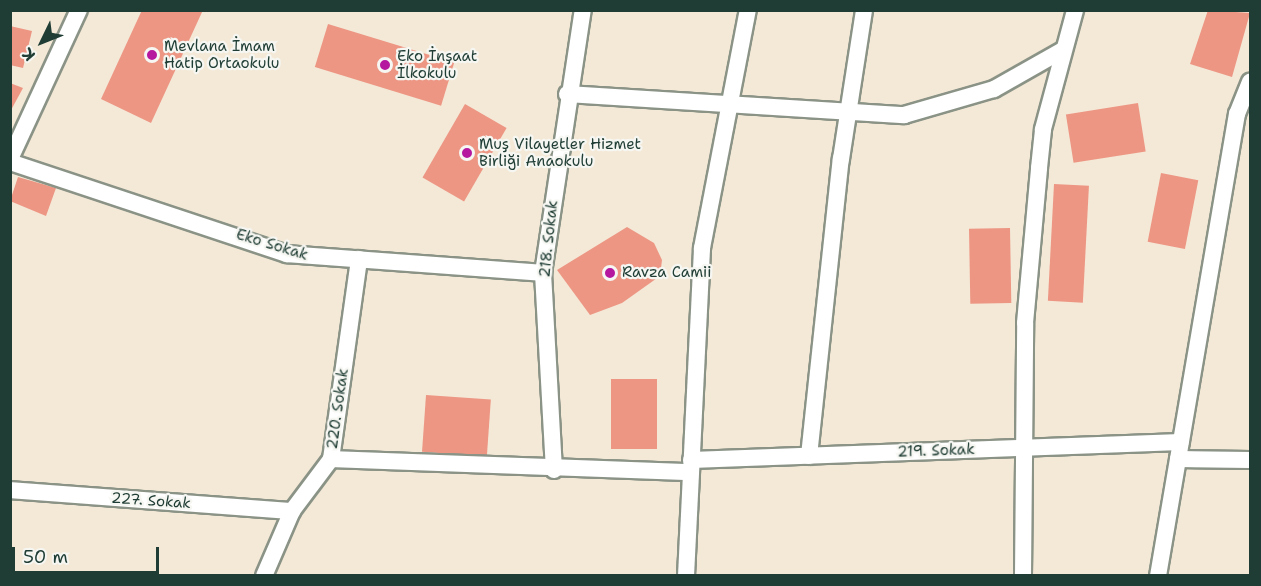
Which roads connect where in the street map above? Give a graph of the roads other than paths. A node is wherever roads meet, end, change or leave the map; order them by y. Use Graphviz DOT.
graph roads {
  1 [pos="80,10"];
  2 [pos="583,10"];
  3 [pos="748,10"];
  4 [pos="864,10"];
  5 [pos="1076,10"];
  6 [pos="1063,50"];
  7 [pos="1251,82"];
  8 [pos="567,94"];
  9 [pos="727,102"];
  10 [pos="848,111"];
  11 [pos="10,161"];
  12 [pos="359,259"];
  13 [pos="543,273"];
  14 [pos="1181,442"];
  15 [pos="1021,448"];
  16 [pos="809,456"];
  17 [pos="332,459"];
  18 [pos="1178,459"];
  19 [pos="1251,460"];
  20 [pos="691,466"];
  21 [pos="554,470"];
  22 [pos="10,490"];
  23 [pos="292,512"];
  24 [pos="264,576"];
  25 [pos="686,576"];
  26 [pos="1023,576"];
  27 [pos="1158,576"];
  1 -- 11 [label="street"];
  2 -- 8 [label="street, 218. Sokak"];
  3 -- 9 [label="street"];
  4 -- 10 [label="street"];
  5 -- 6 [label="street"];
  6 -- 10 [label="street"];
  6 -- 15 [label="street"];
  7 -- 14 [label="street"];
  8 -- 9 [label="street"];
  8 -- 13 [label="street, 218. Sokak"];
  9 -- 10 [label="street"];
  9 -- 20 [label="street"];
  10 -- 16 [label="street"];
  11 -- 12 [label="street, Eko Sokak"];
  12 -- 13 [label="street, Eko Sokak"];
  12 -- 17 [label="street, 220. Sokak"];
  13 -- 21 [label="street, 218. Sokak"];
  14 -- 15 [label="street, 219. Sokak"];
  14 -- 18 [label="street"];
  15 -- 16 [label="street, 219. Sokak"];
  15 -- 26 [label="street"];
  16 -- 20 [label="street, 219. Sokak"];
  17 -- 21 [label="street, 219. Sokak"];
  17 -- 23 [label="street, 220. Sokak"];
  18 -- 19 [label="street"];
  18 -- 27 [label="street"];
  20 -- 21 [label="street, 219. Sokak"];
  20 -- 25 [label="street"];
  22 -- 23 [label="street, 227. Sokak"];
  23 -- 24 [label="street, 220. Sokak"];
}
